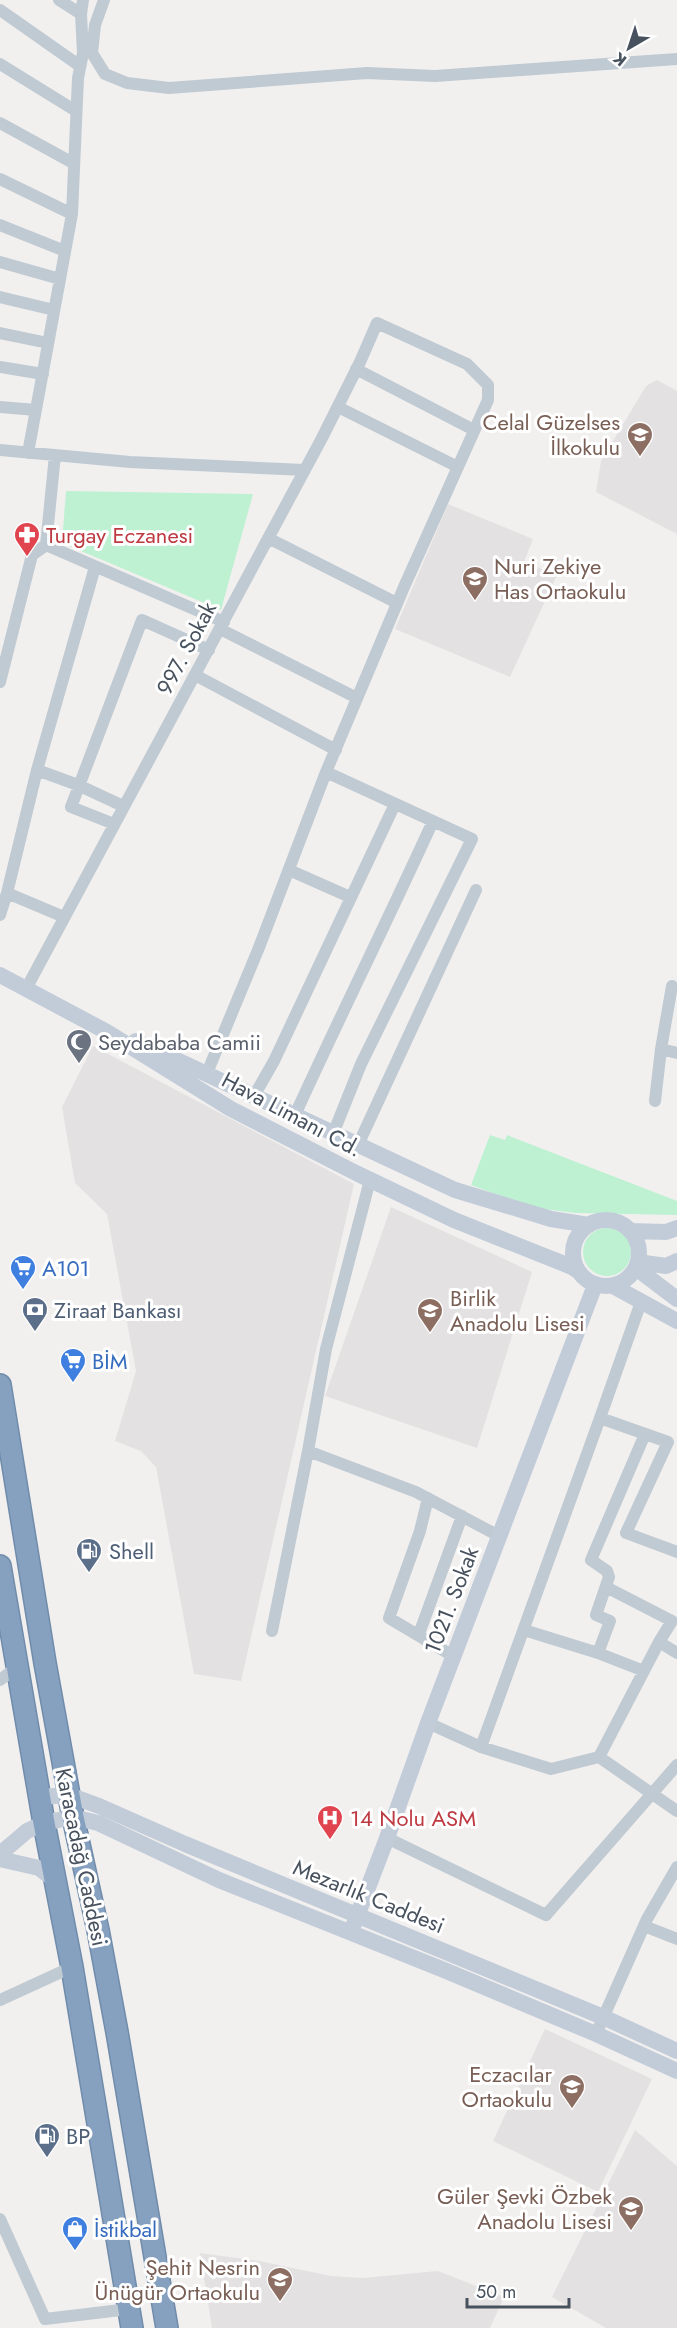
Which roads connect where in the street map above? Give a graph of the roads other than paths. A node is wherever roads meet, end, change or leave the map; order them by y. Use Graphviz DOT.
graph roads {
  1 [pos="59,0"];
  2 [pos="83,0"];
  3 [pos="104,0"];
  4 [pos="0,10"];
  5 [pos="81,14"];
  6 [pos="677,59"];
  7 [pos="0,64"];
  8 [pos="80,66"];
  9 [pos="76,111"];
  10 [pos="0,123"];
  11 [pos="73,163"];
  12 [pos="0,179"];
  13 [pos="72,214"];
  14 [pos="0,225"];
  15 [pos="65,251"];
  16 [pos="0,262"];
  17 [pos="60,279"];
  18 [pos="0,297"];
  19 [pos="54,310"];
  20 [pos="0,333"];
  21 [pos="48,343"];
  22 [pos="0,367"];
  23 [pos="356,369"];
  24 [pos="43,374"];
  25 [pos="0,407"];
  26 [pos="338,407"];
  27 [pos="36,410"];
  28 [pos="474,430"];
  29 [pos="0,450"];
  30 [pos="28,453"];
  31 [pos="54,455"];
  32 [pos="458,467"];
  33 [pos="305,470"];
  34 [pos="268,538"];
  35 [pos="46,545"];
  36 [pos="95,567"];
  37 [pos="397,603"];
  38 [pos="222,626"];
  39 [pos="208,650"];
  40 [pos="195,675"];
  41 [pos="0,682"];
  42 [pos="357,698"];
  43 [pos="336,750"];
  44 [pos="37,770"];
  45 [pos="326,772"];
  46 [pos="78,785"];
  47 [pos="395,804"];
  48 [pos="123,806"];
  49 [pos="433,821"];
  50 [pos="114,824"];
  51 [pos="289,870"];
  52 [pos="476,890"];
  53 [pos="7,893"];
  54 [pos="350,897"];
  55 [pos="0,915"];
  56 [pos="64,917"];
  57 [pos="0,975"];
  58 [pos="672,986"];
  59 [pos="26,989"];
  60 [pos="107,1032"];
  61 [pos="661,1049"];
  62 [pos="677,1053"];
  63 [pos="207,1073"];
  64 [pos="254,1096"];
  65 [pos="655,1101"];
  66 [pos="295,1115"];
  67 [pos="333,1134"];
  68 [pos="357,1145"];
  69 [pos="370,1180"];
  70 [pos="589,1225"];
  71 [pos="677,1228"];
  72 [pos="630,1231"];
  73 [pos="677,1261"];
  74 [pos="637,1265"];
  75 [pos="578,1272"];
  76 [pos="595,1285"];
  77 [pos="613,1286"];
  78 [pos="677,1299"];
  79 [pos="641,1302"];
  80 [pos="677,1321"];
  81 [pos="0,1385"];
  82 [pos="600,1418"];
  83 [pos="645,1434"];
  84 [pos="672,1444"];
  85 [pos="308,1451"];
  86 [pos="428,1498"];
  87 [pos="462,1516"];
  88 [pos="499,1536"];
  89 [pos="677,1552"];
  90 [pos="0,1566"];
  91 [pos="606,1587"];
  92 [pos="3,1606"];
  93 [pos="524,1630"];
  94 [pos="272,1632"];
  95 [pos="419,1634"];
  96 [pos="659,1642"];
  97 [pos="598,1653"];
  98 [pos="677,1653"];
  99 [pos="453,1656"];
  100 [pos="18,1666"];
  101 [pos="644,1671"];
  102 [pos="0,1680"];
  103 [pos="428,1723"];
  104 [pos="481,1747"];
  105 [pos="599,1757"];
  106 [pos="677,1765"];
  107 [pos="69,1795"];
  108 [pos="652,1795"];
  109 [pos="41,1797"];
  110 [pos="677,1811"];
  111 [pos="73,1817"];
  112 [pos="44,1823"];
  113 [pos="387,1838"];
  114 [pos="0,1854"];
  115 [pos="0,1859"];
  116 [pos="677,1867"];
  117 [pos="54,1880"];
  118 [pos="357,1916"];
  119 [pos="644,1926"];
  120 [pos="351,1932"];
  121 [pos="677,1939"];
  122 [pos="72,1967"];
  123 [pos="0,2000"];
  124 [pos="603,2017"];
  125 [pos="596,2034"];
  126 [pos="677,2051"];
  127 [pos="677,2071"];
  128 [pos="0,2219"];
  129 [pos="130,2319"];
  130 [pos="167,2328"];
  1 -- 5 [label="street"];
  2 -- 5 [label="street"];
  3 -- 6 [label="street"];
  4 -- 8 [label="street"];
  5 -- 8 [label="street"];
  7 -- 9 [label="street"];
  8 -- 9 [label="street"];
  9 -- 11 [label="street"];
  10 -- 11 [label="street"];
  11 -- 13 [label="street"];
  12 -- 13 [label="street"];
  13 -- 15 [label="street"];
  14 -- 15 [label="street"];
  15 -- 17 [label="street"];
  16 -- 17 [label="street"];
  17 -- 19 [label="street"];
  18 -- 19 [label="street"];
  19 -- 21 [label="street"];
  20 -- 21 [label="street"];
  21 -- 24 [label="street"];
  22 -- 24 [label="street"];
  23 -- 26 [label="street, 997. Sokak"];
  23 -- 28 [label="street"];
  23 -- 28 [label="street, 997. Sokak"];
  24 -- 27 [label="street"];
  25 -- 27 [label="street"];
  26 -- 32 [label="street"];
  26 -- 33 [label="street, 997. Sokak"];
  27 -- 30 [label="street"];
  28 -- 32 [label="street"];
  29 -- 30 [label="street"];
  30 -- 31 [label="street"];
  31 -- 33 [label="street"];
  31 -- 35 [label="street"];
  32 -- 37 [label="street"];
  33 -- 34 [label="street, 997. Sokak"];
  34 -- 37 [label="street"];
  34 -- 38 [label="street, 997. Sokak"];
  35 -- 36 [label="street"];
  35 -- 41 [label="street"];
  36 -- 38 [label="street"];
  36 -- 44 [label="street"];
  37 -- 42 [label="street"];
  38 -- 39 [label="street, 997. Sokak"];
  38 -- 42 [label="street"];
  39 -- 40 [label="street, 997. Sokak"];
  39 -- 46 [label="street"];
  40 -- 43 [label="street"];
  40 -- 48 [label="street, 997. Sokak"];
  42 -- 43 [label="street"];
  43 -- 45 [label="street"];
  44 -- 46 [label="street"];
  44 -- 53 [label="street"];
  45 -- 47 [label="street"];
  45 -- 51 [label="street"];
  46 -- 48 [label="street"];
  46 -- 50 [label="street"];
  47 -- 49 [label="street"];
  47 -- 54 [label="street"];
  48 -- 50 [label="street, 997. Sokak"];
  49 -- 66 [label="street"];
  49 -- 67 [label="street"];
  50 -- 56 [label="street, 997. Sokak"];
  51 -- 54 [label="street"];
  51 -- 63 [label="street"];
  52 -- 68 [label="street"];
  53 -- 55 [label="street"];
  53 -- 56 [label="street"];
  54 -- 64 [label="street"];
  56 -- 59 [label="street, 997. Sokak"];
  57 -- 59 [label="street"];
  58 -- 61 [label="street"];
  59 -- 60 [label="street"];
  60 -- 63 [label="street, Hava Limanı Cd."];
  60 -- 69 [label="street, Hava Limanı Cd."];
  61 -- 62 [label="street"];
  61 -- 65 [label="street"];
  63 -- 64 [label="street, Hava Limanı Cd."];
  64 -- 66 [label="street, Hava Limanı Cd."];
  66 -- 67 [label="street, Hava Limanı Cd."];
  67 -- 68 [label="street, Hava Limanı Cd."];
  68 -- 70 [label="street, Hava Limanı Cd."];
  69 -- 75 [label="street, Hava Limanı Cd."];
  69 -- 85 [label="street"];
  70 -- 72 [label="street"];
  70 -- 75 [label="street"];
  71 -- 72 [label="street"];
  72 -- 74 [label="street"];
  73 -- 74 [label="street"];
  74 -- 77 [label="street"];
  74 -- 78 [label="street"];
  75 -- 76 [label="street"];
  76 -- 77 [label="street"];
  76 -- 88 [label="street, 1021. Sokak"];
  77 -- 79 [label="street"];
  79 -- 80 [label="street"];
  79 -- 82 [label="street"];
  81 -- 107 [label="highway, Karacadağ Caddesi"];
  82 -- 83 [label="street"];
  82 -- 93 [label="street"];
  83 -- 84 [label="street"];
  83 -- 91 [label="street"];
  84 -- 89 [label="street"];
  85 -- 86 [label="street"];
  85 -- 94 [label="street"];
  86 -- 87 [label="street"];
  86 -- 95 [label="street"];
  87 -- 88 [label="street"];
  87 -- 95 [label="street"];
  88 -- 99 [label="street, 1021. Sokak"];
  90 -- 92 [label="highway, Karacadağ Caddesi"];
  91 -- 96 [label="street"];
  91 -- 97 [label="street"];
  92 -- 100 [label="highway, Karacadağ Caddesi"];
  93 -- 97 [label="street"];
  93 -- 104 [label="street"];
  95 -- 99 [label="street"];
  96 -- 98 [label="street"];
  96 -- 101 [label="street"];
  97 -- 101 [label="street"];
  99 -- 103 [label="street, 1021. Sokak"];
  100 -- 102 [label="street"];
  100 -- 109 [label="highway, Karacadağ Caddesi"];
  101 -- 105 [label="street"];
  103 -- 104 [label="street"];
  103 -- 113 [label="street, 1021. Sokak"];
  104 -- 105 [label="street"];
  105 -- 108 [label="street"];
  106 -- 108 [label="street"];
  107 -- 109 [label="street, Mezarlık Caddesi"];
  107 -- 111 [label="highway, Karacadağ Caddesi"];
  107 -- 118 [label="street, Mezarlık Caddesi"];
  108 -- 110 [label="street"];
  108 -- 113 [label="street"];
  109 -- 112 [label="highway, Karacadağ Caddesi"];
  111 -- 112 [label="street, Mezarlık Caddesi"];
  111 -- 120 [label="street, Mezarlık Caddesi"];
  111 -- 130 [label="highway, Karacadağ Caddesi"];
  112 -- 114 [label="street, Mezarlık Caddesi"];
  112 -- 117 [label="highway, Karacadağ Caddesi"];
  113 -- 118 [label="street, 1021. Sokak"];
  115 -- 117 [label="street"];
  116 -- 119 [label="street"];
  117 -- 122 [label="highway, Karacadağ Caddesi"];
  118 -- 120 [label="street, 1021. Sokak"];
  118 -- 124 [label="street, Mezarlık Caddesi"];
  119 -- 121 [label="street"];
  119 -- 124 [label="street"];
  120 -- 125 [label="street, Mezarlık Caddesi"];
  122 -- 123 [label="street"];
  122 -- 129 [label="highway, Karacadağ Caddesi"];
  124 -- 125 [label="street"];
  124 -- 126 [label="street, Mezarlık Caddesi"];
  125 -- 127 [label="street, Mezarlık Caddesi"];
  128 -- 129 [label="street"];
}
